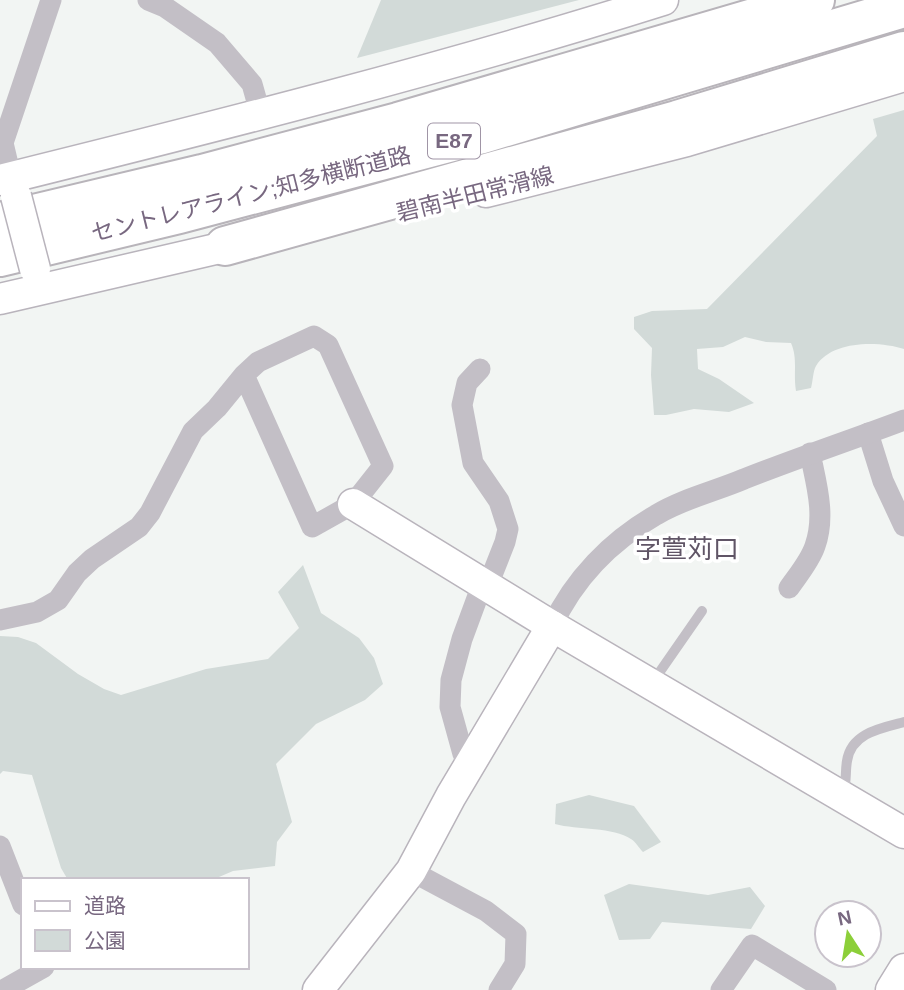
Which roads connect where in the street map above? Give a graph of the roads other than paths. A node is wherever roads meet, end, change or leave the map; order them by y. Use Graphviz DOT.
graph roads {
  1 [pos="51,0"];
  2 [pos="148,0"];
  3 [pos="663,0"];
  4 [pos="815,0"];
  5 [pos="904,8"];
  6 [pos="904,51"];
  7 [pos="904,76"];
  8 [pos="261,116"];
  9 [pos="7,194"];
  10 [pos="225,246"];
  11 [pos="25,272"];
  12 [pos="0,299"];
  13 [pos="480,369"];
  14 [pos="244,375"];
  15 [pos="904,420"];
  16 [pos="868,433"];
  17 [pos="810,453"];
  18 [pos="352,505"];
  19 [pos="904,526"];
  20 [pos="485,585"];
  21 [pos="789,588"];
  22 [pos="702,611"];
  23 [pos="0,620"];
  24 [pos="552,626"];
  25 [pos="651,684"];
  26 [pos="904,722"];
  27 [pos="472,761"];
  28 [pos="842,797"];
  29 [pos="904,833"];
  30 [pos="0,846"];
  31 [pos="411,871"];
  32 [pos="21,900"];
  33 [pos="41,969"];
  34 [pos="904,969"];
  35 [pos="0,977"];
  36 [pos="6,990"];
  37 [pos="318,990"];
  38 [pos="499,990"];
  39 [pos="721,990"];
  40 [pos="825,990"];
  41 [pos="891,990"];
  1 -- 9 [label="street"];
  2 -- 8 [label="street"];
  3 -- 8 [label="main road"];
  4 -- 9 [label="highway, セントレアライン;知多横断道路 / E87"];
  5 -- 11 [label="highway, セントレアライン;知多横断道路 / E87"];
  6 -- 10 [label="highway"];
  7 -- 10 [label="main road, 碧南半田常滑線"];
  8 -- 9 [label="main road"];
  9 -- 11 [label="main road, bridge"];
  10 -- 11 [label="main road, 碧南半田常滑線"];
  11 -- 12 [label="main road, 碧南半田常滑線"];
  13 -- 20 [label="street"];
  14 -- 18 [label="street"];
  14 -- 18 [label="street"];
  14 -- 23 [label="street"];
  15 -- 16 [label="street"];
  16 -- 17 [label="street"];
  16 -- 19 [label="street"];
  17 -- 21 [label="street"];
  17 -- 24 [label="street"];
  18 -- 20 [label="main road"];
  20 -- 24 [label="main road"];
  20 -- 27 [label="street"];
  22 -- 25 [label="lane"];
  24 -- 25 [label="main road"];
  24 -- 27 [label="main road"];
  25 -- 28 [label="main road"];
  26 -- 28 [label="lane"];
  27 -- 31 [label="main road"];
  28 -- 29 [label="main road"];
  30 -- 32 [label="street"];
  31 -- 37 [label="main road"];
  31 -- 38 [label="street"];
  33 -- 36 [label="street"];
  34 -- 41 [label="main road"];
  35 -- 36 [label="street"];
  39 -- 40 [label="street"];
}
